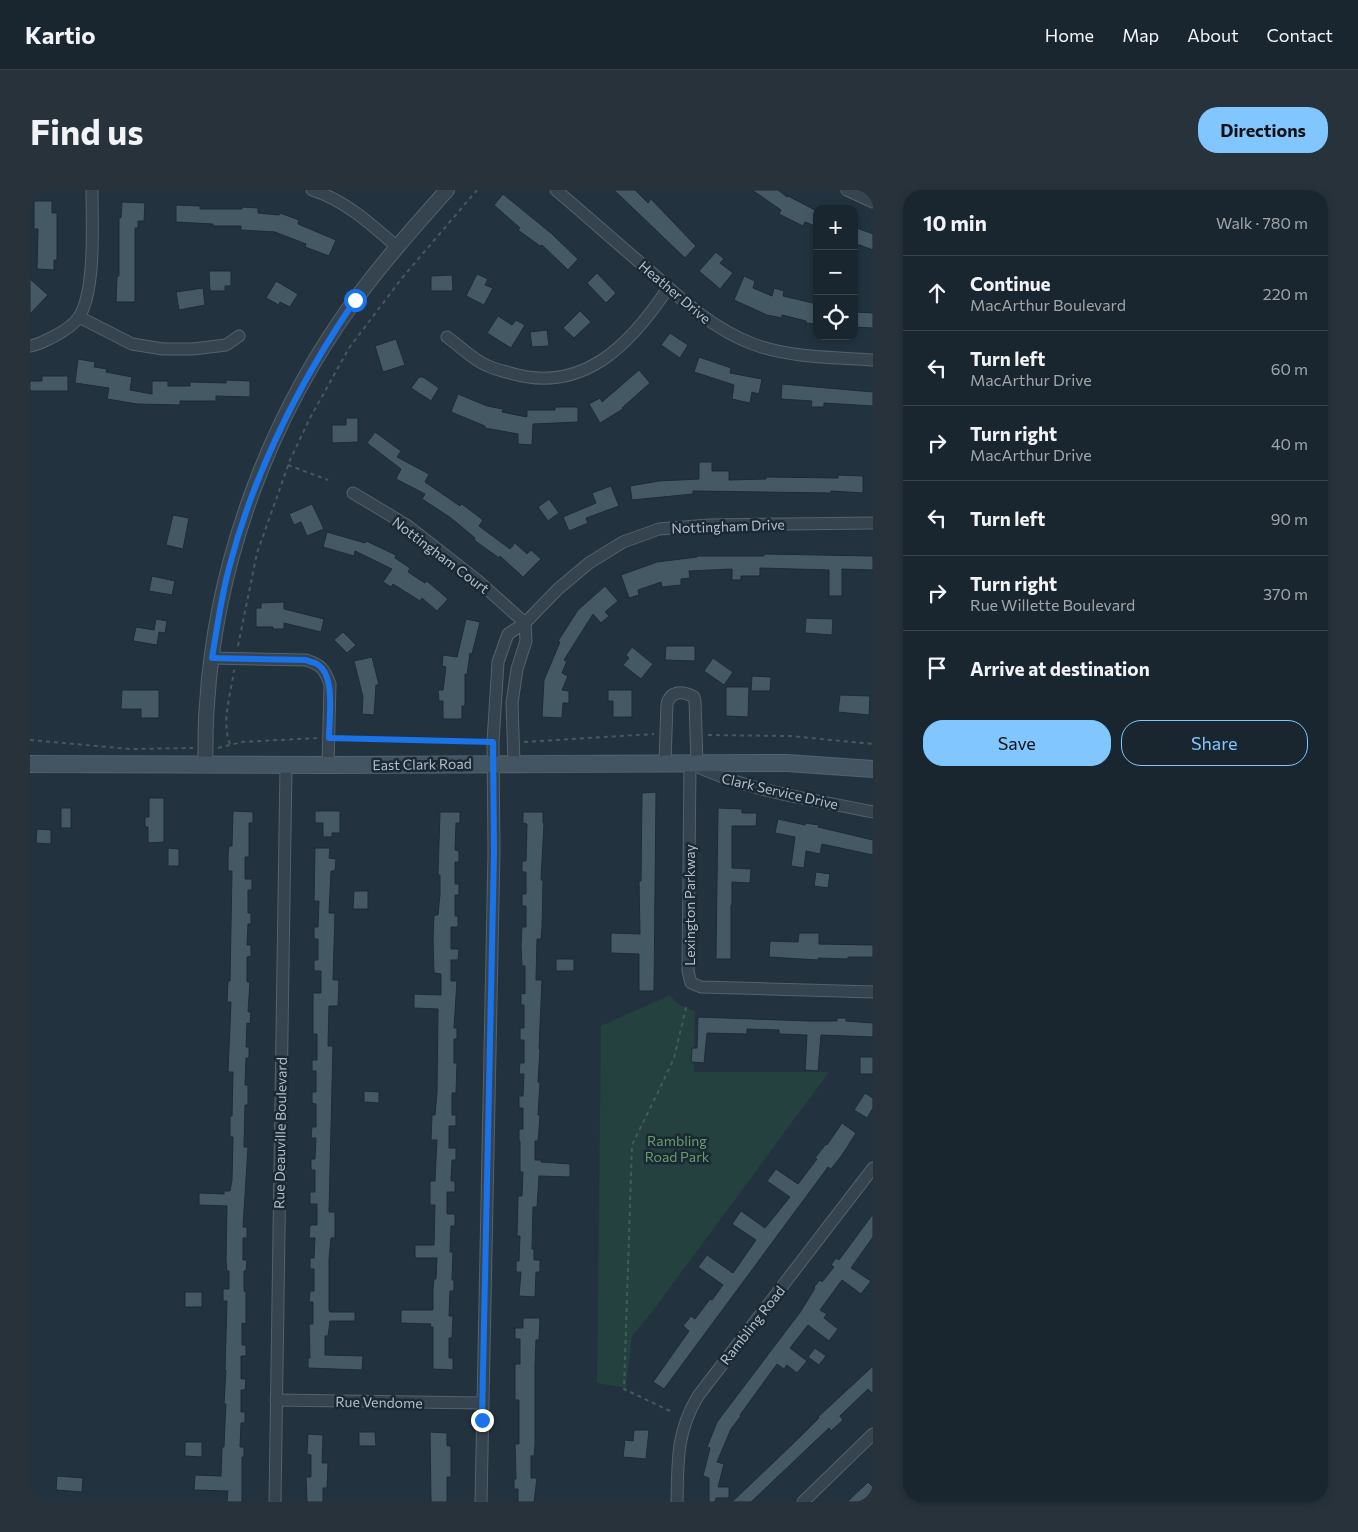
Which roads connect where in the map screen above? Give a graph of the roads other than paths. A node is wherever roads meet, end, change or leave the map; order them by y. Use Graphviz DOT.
graph roads {
  1 [pos="92,190"];
  2 [pos="312,190"];
  3 [pos="447,190"];
  4 [pos="556,190"];
  5 [pos="846,190"];
  6 [pos="873,202"];
  7 [pos="397,247"];
  8 [pos="668,288"];
  9 [pos="79,317"];
  10 [pos="239,336"];
  11 [pos="447,337"];
  12 [pos="30,346"];
  13 [pos="873,360"];
  14 [pos="353,494"];
  15 [pos="873,523"];
  16 [pos="525,623"];
  17 [pos="212,658"];
  18 [pos="665,762"];
  19 [pos="693,763"];
  20 [pos="30,764"];
  21 [pos="205,764"];
  22 [pos="493,764"];
  23 [pos="514,764"];
  24 [pos="286,765"];
  25 [pos="328,765"];
  26 [pos="873,770"];
  27 [pos="873,812"];
  28 [pos="873,992"];
  29 [pos="873,1168"];
  30 [pos="276,1400"];
  31 [pos="482,1403"];
  32 [pos="873,1434"];
  33 [pos="275,1502"];
  34 [pos="481,1502"];
  35 [pos="678,1502"];
  36 [pos="803,1502"];
  1 -- 9 [label="street"];
  2 -- 7 [label="street"];
  3 -- 7 [label="street"];
  4 -- 8 [label="street, Heather Drive"];
  5 -- 6 [label="street"];
  7 -- 17 [label="street"];
  8 -- 11 [label="street"];
  8 -- 13 [label="street, Heather Drive"];
  9 -- 10 [label="street"];
  9 -- 12 [label="street"];
  14 -- 16 [label="street, Nottingham Court"];
  15 -- 16 [label="street, Nottingham Drive"];
  16 -- 22 [label="street, Nottingham Drive"];
  16 -- 23 [label="street"];
  17 -- 21 [label="street"];
  17 -- 25 [label="street"];
  18 -- 19 [label="main road, East Clark Road"];
  18 -- 19 [label="street"];
  18 -- 23 [label="main road, East Clark Road"];
  19 -- 26 [label="main road, East Clark Road"];
  19 -- 27 [label="street, Clark Service Drive"];
  19 -- 28 [label="street, Lexington Parkway"];
  20 -- 21 [label="main road, East Clark Road"];
  21 -- 24 [label="main road, East Clark Road"];
  22 -- 23 [label="main road, East Clark Road"];
  22 -- 25 [label="main road, East Clark Road"];
  22 -- 31 [label="street, Nottingham Drive"];
  24 -- 25 [label="main road, East Clark Road"];
  24 -- 30 [label="street, Rue Deauville Boulevard"];
  29 -- 35 [label="street, Rambling Road"];
  30 -- 31 [label="street, Rue Vendome"];
  30 -- 33 [label="street, Rue Deauville Boulevard"];
  31 -- 34 [label="street, Nottingham Drive"];
  32 -- 36 [label="street"];
}
